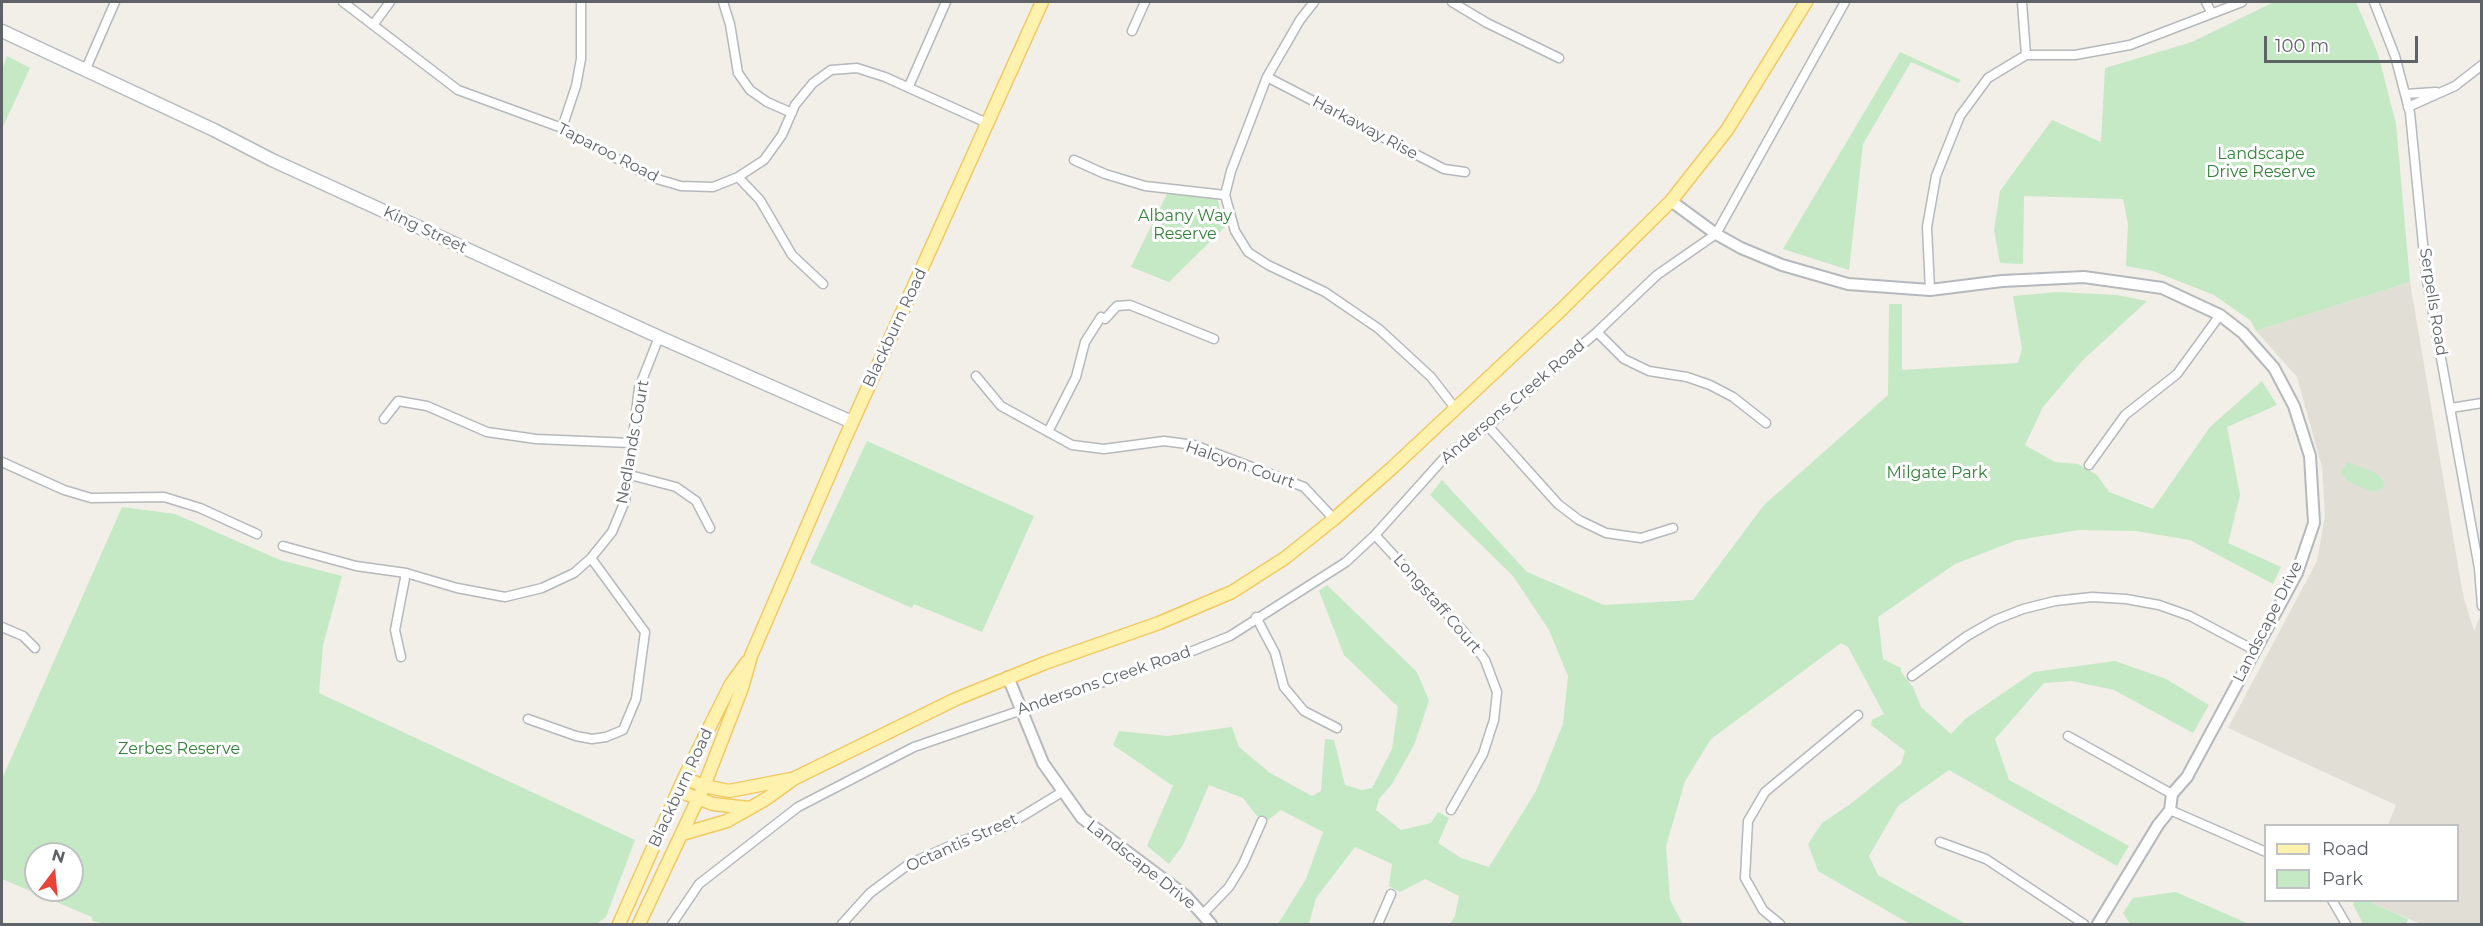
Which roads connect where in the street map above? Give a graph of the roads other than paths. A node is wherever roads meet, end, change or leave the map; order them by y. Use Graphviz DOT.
graph roads {
  1 [pos="115,2"];
  2 [pos="343,2"];
  3 [pos="390,2"];
  4 [pos="581,2"];
  5 [pos="723,2"];
  6 [pos="946,2"];
  7 [pos="1042,2"];
  8 [pos="1145,2"];
  9 [pos="1314,2"];
  10 [pos="1452,2"];
  11 [pos="1806,2"];
  12 [pos="1845,2"];
  13 [pos="2022,2"];
  14 [pos="2206,2"];
  15 [pos="2242,2"];
  16 [pos="2374,2"];
  17 [pos="2211,12"];
  18 [pos="373,25"];
  19 [pos="2,31"];
  20 [pos="1132,31"];
  21 [pos="2026,55"];
  22 [pos="1559,58"];
  23 [pos="2481,67"];
  24 [pos="85,71"];
  25 [pos="1267,77"];
  26 [pos="909,86"];
  27 [pos="2439,92"];
  28 [pos="2405,94"];
  29 [pos="2409,107"];
  30 [pos="792,113"];
  31 [pos="987,123"];
  32 [pos="562,128"];
  33 [pos="1074,160"];
  34 [pos="1465,172"];
  35 [pos="738,177"];
  36 [pos="1225,195"];
  37 [pos="1671,201"];
  38 [pos="1716,234"];
  39 [pos="823,284"];
  40 [pos="1930,291"];
  41 [pos="2220,315"];
  42 [pos="1597,333"];
  43 [pos="659,337"];
  44 [pos="1214,339"];
  45 [pos="976,376"];
  46 [pos="2481,403"];
  47 [pos="1455,408"];
  48 [pos="2451,408"];
  49 [pos="384,419"];
  50 [pos="852,422"];
  51 [pos="1766,423"];
  52 [pos="1488,426"];
  53 [pos="1048,432"];
  54 [pos="631,443"];
  55 [pos="2,462"];
  56 [pos="2089,465"];
  57 [pos="630,476"];
  58 [pos="1334,519"];
  59 [pos="710,528"];
  60 [pos="1673,528"];
  61 [pos="257,534"];
  62 [pos="1375,535"];
  63 [pos="283,546"];
  64 [pos="591,558"];
  65 [pos="406,573"];
  66 [pos="2481,606"];
  67 [pos="1256,617"];
  68 [pos="2,627"];
  69 [pos="35,648"];
  70 [pos="2254,650"];
  71 [pos="751,656"];
  72 [pos="401,657"];
  73 [pos="1912,676"];
  74 [pos="1008,677"];
  75 [pos="1019,710"];
  76 [pos="1858,714"];
  77 [pos="528,719"];
  78 [pos="1337,728"];
  79 [pos="2068,736"];
  80 [pos="684,778"];
  81 [pos="795,778"];
  82 [pos="704,786"];
  83 [pos="678,791"];
  84 [pos="1062,792"];
  85 [pos="2172,794"];
  86 [pos="698,800"];
  87 [pos="750,808"];
  88 [pos="1451,810"];
  89 [pos="2170,810"];
  90 [pos="1262,821"];
  91 [pos="682,834"];
  92 [pos="1940,842"];
  93 [pos="2264,852"];
  94 [pos="1391,894"];
  95 [pos="2333,902"];
  96 [pos="1203,914"];
  97 [pos="619,924"];
  98 [pos="639,924"];
  99 [pos="672,924"];
  100 [pos="842,924"];
  101 [pos="1211,924"];
  102 [pos="1378,924"];
  103 [pos="1780,924"];
  104 [pos="2085,924"];
  105 [pos="2098,924"];
  106 [pos="2346,924"];
  1 -- 24 [label="street"];
  2 -- 18 [label="street, Taparoo Road"];
  3 -- 18 [label="street"];
  4 -- 32 [label="street"];
  5 -- 30 [label="street"];
  6 -- 26 [label="street"];
  7 -- 31 [label="main road, Blackburn Road"];
  8 -- 20 [label="street"];
  9 -- 25 [label="street"];
  10 -- 22 [label="street"];
  11 -- 37 [label="main road, Andersons Creek Road"];
  12 -- 38 [label="street, Andersons Creek Road"];
  13 -- 21 [label="street"];
  14 -- 17 [label="street"];
  15 -- 17 [label="street"];
  16 -- 28 [label="street, Serpells Road"];
  17 -- 21 [label="street"];
  18 -- 32 [label="street, Taparoo Road"];
  19 -- 24 [label="main road, King Street"];
  21 -- 40 [label="street"];
  23 -- 27 [label="street"];
  24 -- 43 [label="main road, King Street"];
  25 -- 34 [label="street, Harkaway Rise"];
  25 -- 36 [label="street"];
  26 -- 30 [label="street, Taparoo Road"];
  26 -- 31 [label="street, Taparoo Road"];
  27 -- 28 [label="street"];
  27 -- 29 [label="street"];
  28 -- 29 [label="street, Serpells Road"];
  29 -- 48 [label="street, Serpells Road"];
  30 -- 35 [label="street, Taparoo Road"];
  31 -- 50 [label="main road, Blackburn Road"];
  32 -- 35 [label="street, Taparoo Road"];
  33 -- 36 [label="street"];
  35 -- 39 [label="street"];
  36 -- 47 [label="street"];
  37 -- 38 [label="street, Landscape Drive"];
  37 -- 47 [label="main road, Andersons Creek Road"];
  38 -- 40 [label="street, Landscape Drive"];
  38 -- 42 [label="street, Andersons Creek Road"];
  40 -- 41 [label="street, Landscape Drive"];
  41 -- 56 [label="street"];
  41 -- 70 [label="street, Landscape Drive"];
  42 -- 51 [label="street"];
  42 -- 52 [label="street, Andersons Creek Road"];
  43 -- 50 [label="main road, King Street"];
  43 -- 54 [label="street, Nedlands Court"];
  44 -- 53 [label="street"];
  45 -- 53 [label="street, Halcyon Court"];
  46 -- 48 [label="street"];
  47 -- 58 [label="main road, Andersons Creek Road"];
  48 -- 66 [label="street, Serpells Road"];
  49 -- 54 [label="street"];
  50 -- 71 [label="main road, Blackburn Road"];
  52 -- 60 [label="street"];
  52 -- 62 [label="street, Andersons Creek Road"];
  53 -- 58 [label="street, Halcyon Court"];
  54 -- 57 [label="street, Nedlands Court"];
  55 -- 61 [label="street"];
  57 -- 59 [label="street"];
  57 -- 64 [label="street, Nedlands Court"];
  58 -- 74 [label="main road, Andersons Creek Road"];
  62 -- 67 [label="street, Andersons Creek Road"];
  62 -- 88 [label="street, Longstaff Court"];
  63 -- 65 [label="street, Nedlands Court"];
  64 -- 65 [label="street, Nedlands Court"];
  64 -- 77 [label="street"];
  65 -- 72 [label="street"];
  67 -- 75 [label="street, Andersons Creek Road"];
  67 -- 78 [label="street"];
  68 -- 69 [label="street"];
  70 -- 73 [label="street"];
  70 -- 85 [label="street, Landscape Drive"];
  71 -- 80 [label="main road, Blackburn Road"];
  71 -- 82 [label="main road, Blackburn Road"];
  74 -- 75 [label="street, Landscape Drive"];
  74 -- 81 [label="main road, Andersons Creek Road"];
  75 -- 84 [label="street, Landscape Drive"];
  75 -- 99 [label="street, Andersons Creek Road"];
  76 -- 103 [label="street"];
  79 -- 85 [label="street"];
  80 -- 82 [label="main road, Andersons Creek Road"];
  80 -- 83 [label="main road, Blackburn Road"];
  81 -- 82 [label="main road, Andersons Creek Road"];
  81 -- 87 [label="main road, Andersons Creek Road"];
  82 -- 86 [label="main road, Blackburn Road"];
  83 -- 86 [label="main road"];
  83 -- 97 [label="main road, Blackburn Road"];
  84 -- 96 [label="street, Landscape Drive"];
  84 -- 100 [label="street, Octantis Street"];
  85 -- 89 [label="street"];
  86 -- 87 [label="main road"];
  86 -- 91 [label="main road, Blackburn Road"];
  87 -- 91 [label="main road, Andersons Creek Road"];
  89 -- 93 [label="street"];
  89 -- 105 [label="street"];
  90 -- 96 [label="street"];
  91 -- 98 [label="main road, Blackburn Road"];
  92 -- 104 [label="street"];
  94 -- 102 [label="street"];
  95 -- 106 [label="street"];
  96 -- 101 [label="street, Landscape Drive"];
}
